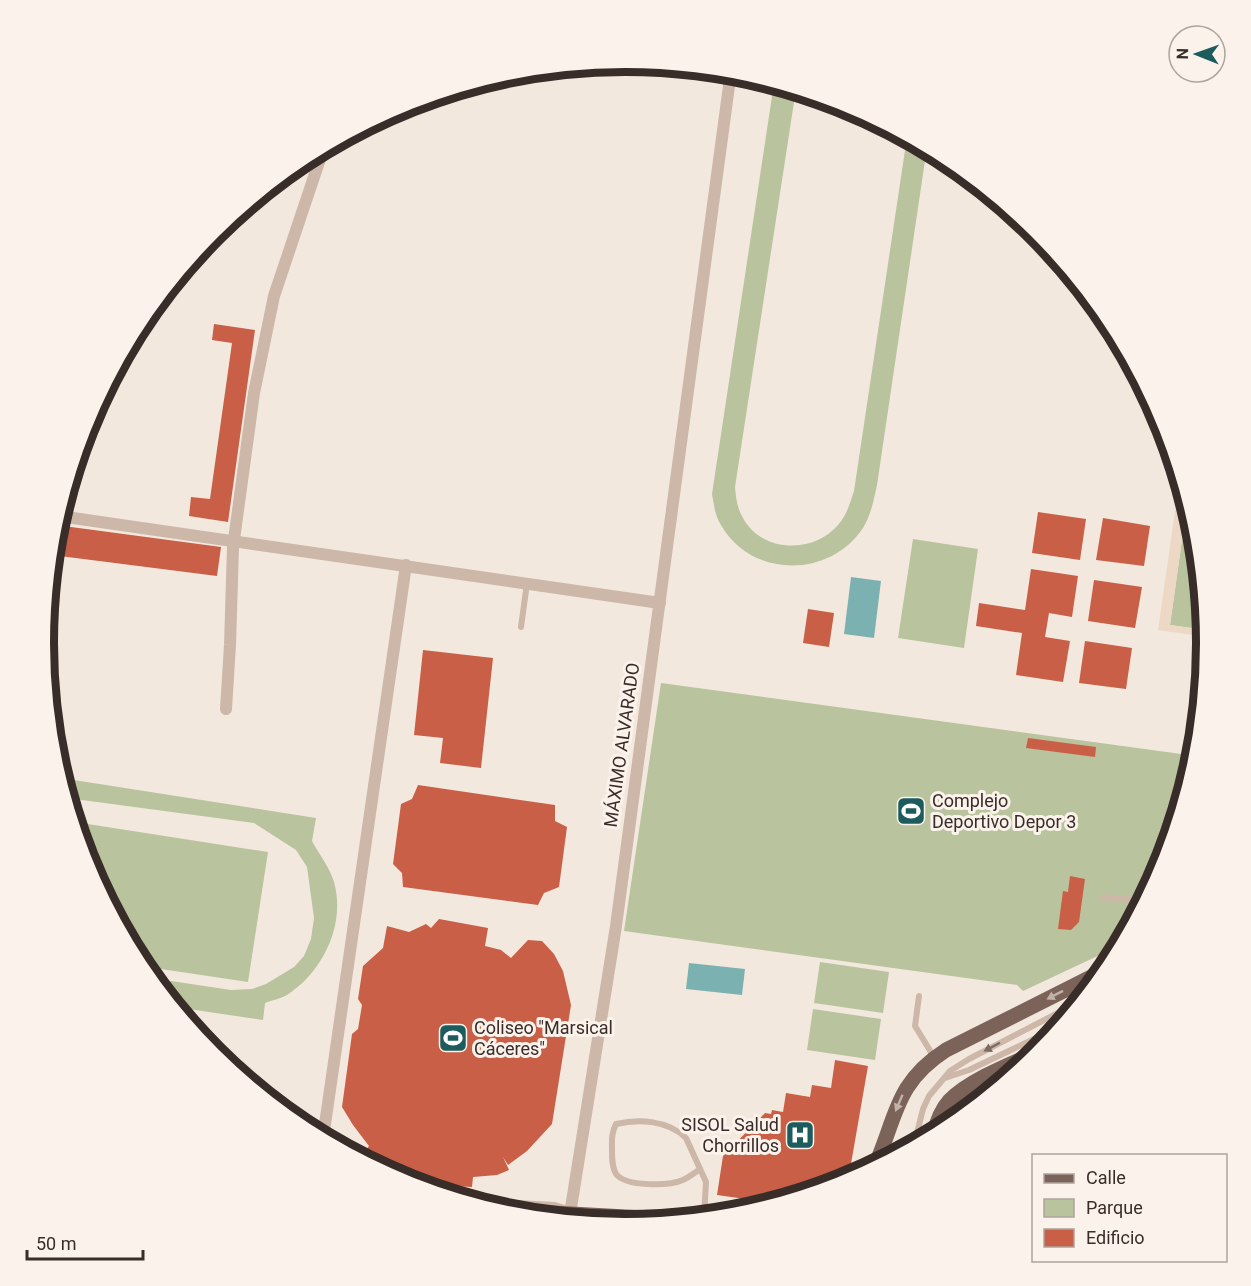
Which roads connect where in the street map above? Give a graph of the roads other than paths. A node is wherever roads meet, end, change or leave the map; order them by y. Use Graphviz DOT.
graph roads {
  1 [pos="730,81"];
  2 [pos="319,161"];
  3 [pos="68,517"];
  4 [pos="234,541"];
  5 [pos="406,565"];
  6 [pos="527,583"];
  7 [pos="660,603"];
  8 [pos="521,627"];
  9 [pos="226,709"];
  10 [pos="1103,897"];
  11 [pos="1136,900"];
  12 [pos="1088,978"];
  13 [pos="919,996"];
  14 [pos="1064,1009"];
  15 [pos="1040,1036"];
  16 [pos="934,1058"];
  17 [pos="1012,1064"];
  18 [pos="945,1078"];
  19 [pos="962,1091"];
  20 [pos="949,1114"];
  21 [pos="937,1122"];
  22 [pos="889,1125"];
  23 [pos="324,1128"];
  24 [pos="917,1134"];
  25 [pos="888,1151"];
  26 [pos="879,1156"];
  27 [pos="699,1170"];
  28 [pos="507,1202"];
  29 [pos="704,1209"];
  30 [pos="570,1212"];
  31 [pos="571,1212"];
  1 -- 7 [label="street, MÁXIMO ALVARADO"];
  2 -- 4 [label="street"];
  3 -- 4 [label="street"];
  4 -- 5 [label="street"];
  4 -- 9 [label="street"];
  5 -- 6 [label="street"];
  5 -- 23 [label="street"];
  6 -- 7 [label="street"];
  6 -- 8 [label="lane"];
  7 -- 31 [label="street, MÁXIMO ALVARADO"];
  10 -- 11 [label="lane"];
  12 -- 16 [label="main road, one-way"];
  13 -- 16 [label="lane"];
  14 -- 18 [label="lane, one-way"];
  15 -- 18 [label="lane"];
  16 -- 22 [label="main road, one-way"];
  17 -- 19 [label="main road"];
  18 -- 24 [label="lane"];
  19 -- 20 [label="main road"];
  19 -- 21 [label="main road"];
  22 -- 25 [label="main road"];
  22 -- 26 [label="main road"];
  27 -- 27 [label="lane"];
  27 -- 29 [label="lane"];
  28 -- 30 [label="lane"];
}
